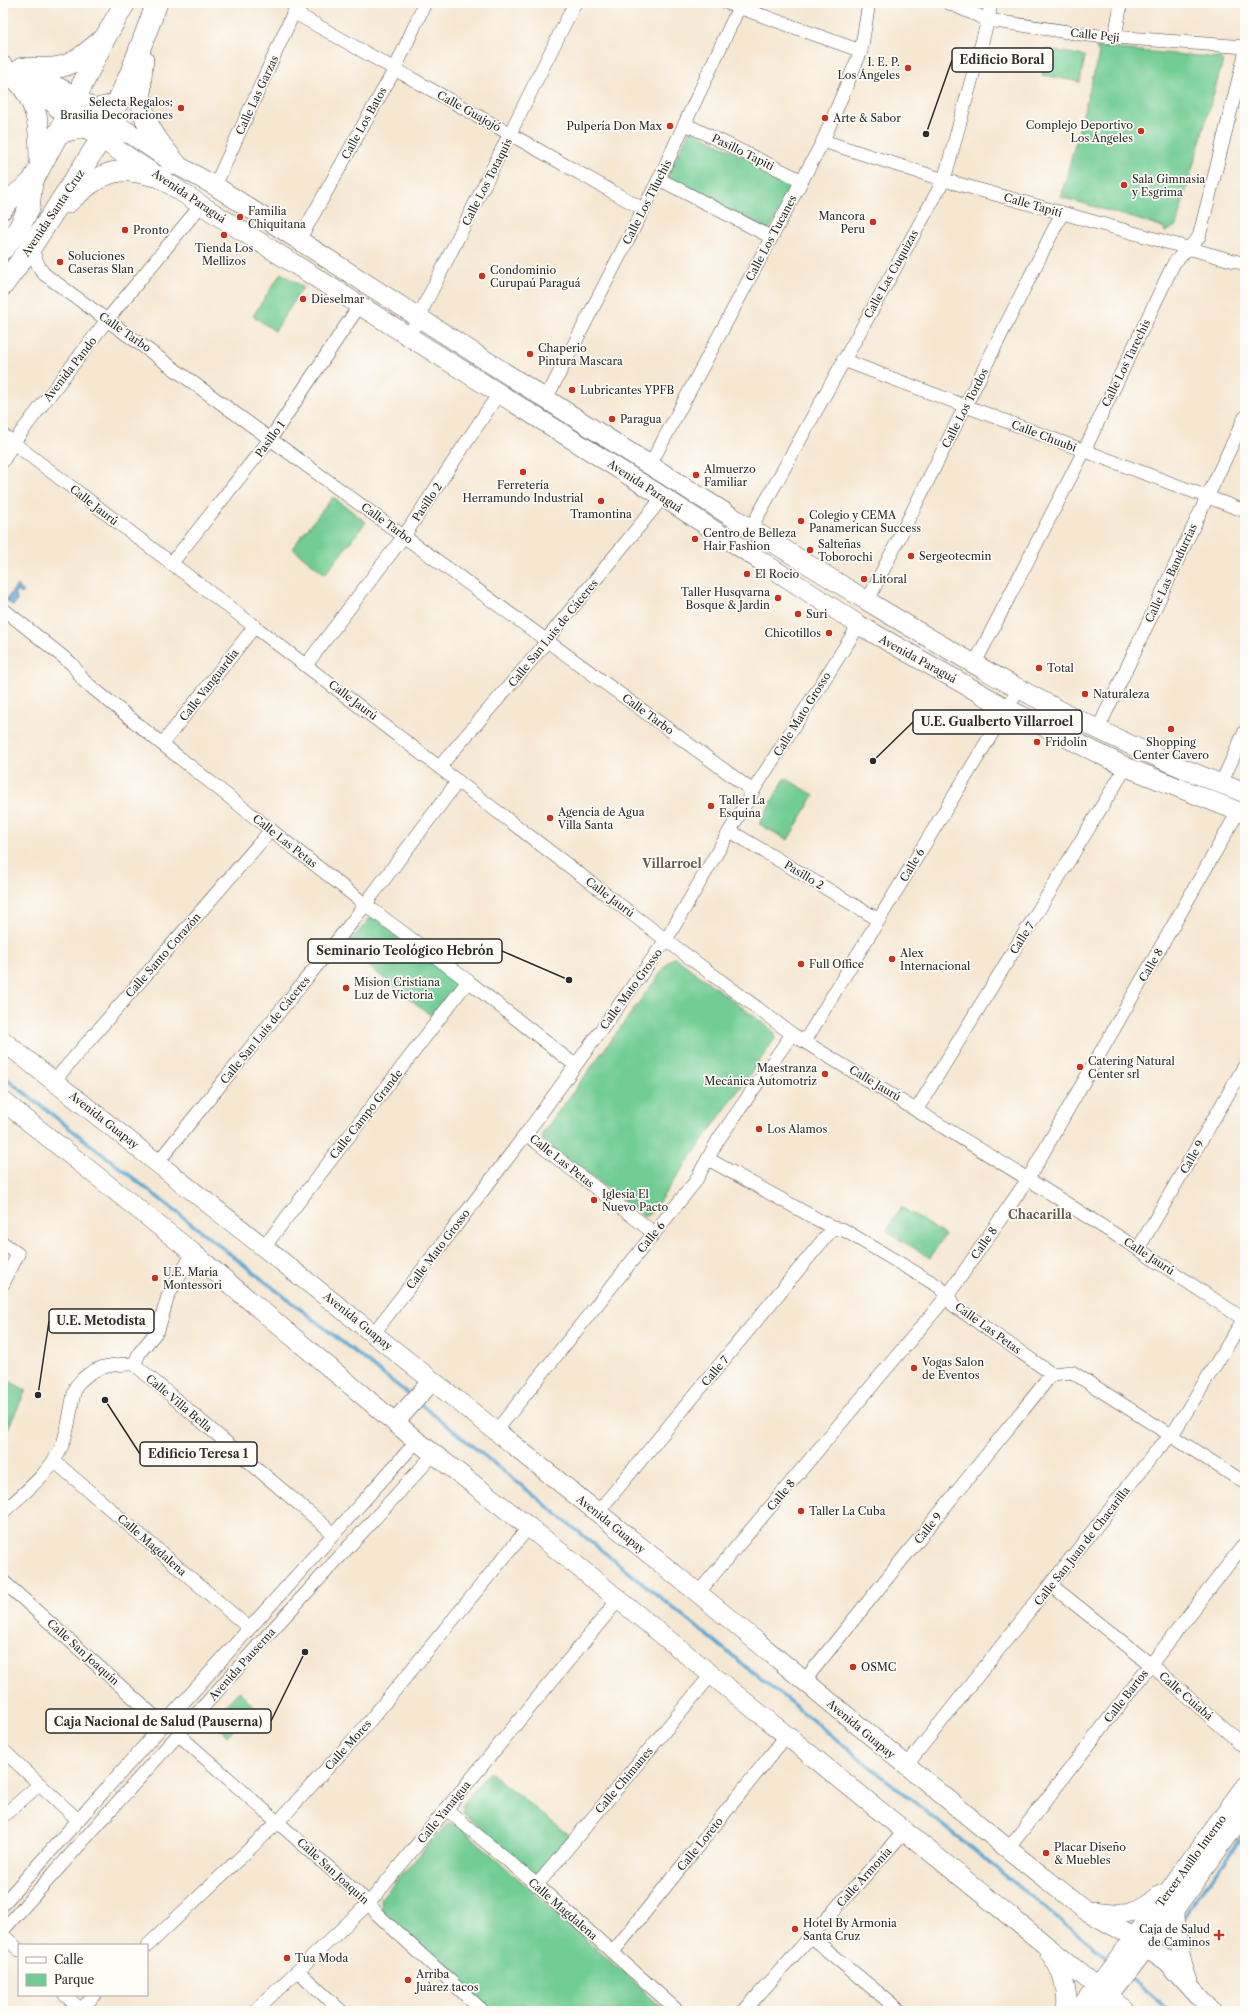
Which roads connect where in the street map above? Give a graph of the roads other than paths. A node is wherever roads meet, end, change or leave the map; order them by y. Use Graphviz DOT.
graph roads {
  1 [pos="125,3"];
  2 [pos="157,3"];
  3 [pos="425,3"];
  4 [pos="575,3"];
  5 [pos="869,3"];
  6 [pos="949,3"];
  7 [pos="991,3"];
  8 [pos="1121,3"];
  9 [pos="736,4"];
  10 [pos="297,8"];
  11 [pos="988,20"];
  12 [pos="148,28"];
  13 [pos="106,36"];
  14 [pos="1115,37"];
  15 [pos="1245,47"];
  16 [pos="861,51"];
  17 [pos="1245,54"];
  18 [pos="8,65"];
  19 [pos="395,69"];
  20 [pos="89,116"];
  21 [pos="685,124"];
  22 [pos="128,133"];
  23 [pos="511,134"];
  24 [pos="823,141"];
  25 [pos="169,171"];
  26 [pos="36,174"];
  27 [pos="659,179"];
  28 [pos="801,180"];
  29 [pos="944,180"];
  30 [pos="214,186"];
  31 [pos="202,205"];
  32 [pos="3,208"];
  33 [pos="643,209"];
  34 [pos="1062,213"];
  35 [pos="48,219"];
  36 [pos="771,237"];
  37 [pos="299,240"];
  38 [pos="31,247"];
  39 [pos="1187,248"];
  40 [pos="3,249"];
  41 [pos="1245,264"];
  42 [pos="3,285"];
  43 [pos="358,306"];
  44 [pos="419,317"];
  45 [pos="108,320"];
  46 [pos="408,338"];
  47 [pos="843,360"];
  48 [pos="499,393"];
  49 [pos="546,399"];
  50 [pos="967,406"];
  51 [pos="1245,417"];
  52 [pos="271,438"];
  53 [pos="8,439"];
  54 [pos="1084,451"];
  55 [pos="3,461"];
  56 [pos="650,465"];
  57 [pos="1208,496"];
  58 [pos="663,497"];
  59 [pos="1245,510"];
  60 [pos="751,528"];
  61 [pos="404,536"];
  62 [pos="171,564"];
  63 [pos="867,602"];
  64 [pos="3,609"];
  65 [pos="859,625"];
  66 [pos="256,626"];
  67 [pos="546,640"];
  68 [pos="975,663"];
  69 [pos="306,665"];
  70 [pos="1019,689"];
  71 [pos="1008,709"];
  72 [pos="1098,729"];
  73 [pos="1245,731"];
  74 [pos="162,744"];
  75 [pos="440,766"];
  76 [pos="1126,767"];
  77 [pos="458,781"];
  78 [pos="1221,784"];
  79 [pos="753,791"];
  80 [pos="1245,793"];
  81 [pos="1242,813"];
  82 [pos="271,830"];
  83 [pos="730,831"];
  84 [pos="366,905"];
  85 [pos="879,920"];
  86 [pos="666,940"];
  87 [pos="468,981"];
  88 [pos="792,1034"];
  89 [pos="3,1041"];
  90 [pos="805,1041"];
  91 [pos="575,1065"];
  92 [pos="1245,1065"];
  93 [pos="54,1081"];
  94 [pos="3,1101"];
  95 [pos="917,1109"];
  96 [pos="526,1134"];
  97 [pos="708,1159"];
  98 [pos="158,1162"];
  99 [pos="1028,1178"];
  100 [pos="833,1228"];
  101 [pos="654,1233"];
  102 [pos="3,1243"];
  103 [pos="264,1247"];
  104 [pos="1138,1248"];
  105 [pos="193,1253"];
  106 [pos="3,1284"];
  107 [pos="948,1295"];
  108 [pos="1245,1319"];
  109 [pos="374,1333"];
  110 [pos="134,1364"];
  111 [pos="1052,1374"];
  112 [pos="428,1385"];
  113 [pos="395,1422"];
  114 [pos="496,1431"];
  115 [pos="1172,1435"];
  116 [pos="417,1441"];
  117 [pos="434,1454"];
  118 [pos="54,1461"];
  119 [pos="1245,1483"];
  120 [pos="3,1512"];
  121 [pos="597,1513"];
  122 [pos="529,1527"];
  123 [pos="334,1534"];
  124 [pos="1245,1543"];
  125 [pos="3,1580"];
  126 [pos="292,1581"];
  127 [pos="1051,1585"];
  128 [pos="698,1593"];
  129 [pos="306,1594"];
  130 [pos="619,1600"];
  131 [pos="249,1628"];
  132 [pos="1150,1664"];
  133 [pos="712,1675"];
  134 [pos="804,1681"];
  135 [pos="163,1724"];
  136 [pos="179,1735"];
  137 [pos="787,1735"];
  138 [pos="1245,1747"];
  139 [pos="3,1750"];
  140 [pos="137,1754"];
  141 [pos="906,1766"];
  142 [pos="150,1767"];
  143 [pos="40,1784"];
  144 [pos="1245,1786"];
  145 [pos="1245,1795"];
  146 [pos="446,1809"];
  147 [pos="1245,1812"];
  148 [pos="3,1816"];
  149 [pos="78,1820"];
  150 [pos="278,1822"];
  151 [pos="904,1832"];
  152 [pos="1008,1849"];
  153 [pos="1199,1875"];
  154 [pos="1177,1879"];
  155 [pos="537,1885"];
  156 [pos="369,1903"];
  157 [pos="3,1904"];
  158 [pos="1174,1909"];
  159 [pos="1085,1910"];
  160 [pos="3,1930"];
  161 [pos="3,1934"];
  162 [pos="811,1937"];
  163 [pos="1040,1940"];
  164 [pos="148,1945"];
  165 [pos="18,1949"];
  166 [pos="1136,1950"];
  167 [pos="613,1952"];
  168 [pos="298,1971"];
  169 [pos="1191,1986"];
  170 [pos="1106,1987"];
  171 [pos="66,1996"];
  172 [pos="95,1996"];
  173 [pos="80,2010"];
  174 [pos="255,2011"];
  175 [pos="341,2011"];
  176 [pos="483,2011"];
  177 [pos="678,2011"];
  178 [pos="744,2011"];
  179 [pos="900,2011"];
  180 [pos="1066,2011"];
  181 [pos="1078,2011"];
  182 [pos="1096,2011"];
  183 [pos="1127,2011"];
  184 [pos="1212,2011"];
  1 -- 13 [label="main road"];
  2 -- 12 [label="main road"];
  3 -- 19 [label="street, Calle Los Batos"];
  4 -- 23 [label="street, Calle Los Totaquis"];
  5 -- 16 [label="street, Calle Los Tucanes"];
  6 -- 11 [label="street, Calle Peji"];
  7 -- 11 [label="street, Calle Las Cuquizas"];
  8 -- 14 [label="street"];
  9 -- 16 [label="street"];
  9 -- 21 [label="street, Calle Los Tiluchis"];
  10 -- 19 [label="street, Calle Guajojó"];
  10 -- 30 [label="street, Calle Las Garzas"];
  11 -- 14 [label="street, Calle Peji"];
  11 -- 29 [label="street, Calle Las Cuquizas"];
  12 -- 20 [label="main road"];
  12 -- 25 [label="main road"];
  13 -- 18 [label="main road"];
  13 -- 20 [label="main road"];
  14 -- 15 [label="street, Calle Peji"];
  16 -- 24 [label="street, Calle Los Tucanes"];
  17 -- 39 [label="street, Calle Los Tarechis"];
  18 -- 20 [label="main road, Avenida Paraguá"];
  18 -- 26 [label="main road"];
  19 -- 23 [label="street, Calle Guajojó"];
  19 -- 37 [label="street, Calle Los Batos"];
  20 -- 22 [label="main road"];
  20 -- 25 [label="main road, Avenida Paraguá"];
  20 -- 26 [label="main road, Avenida Santa Cruz"];
  20 -- 35 [label="main road, Avenida Santa Cruz"];
  21 -- 27 [label="street, Calle Los Tiluchis"];
  21 -- 28 [label="street, Pasillo Tapiti"];
  22 -- 25 [label="main road, Avenida Paraguá"];
  23 -- 33 [label="street, Calle Guajojó"];
  23 -- 44 [label="street, Calle Los Totaquis"];
  24 -- 28 [label="street, Calle Los Tucanes"];
  24 -- 29 [label="street, Calle Tapití"];
  25 -- 30 [label="main road, Avenida Paraguá"];
  25 -- 31 [label="main road, Avenida Paraguá"];
  25 -- 35 [label="main road"];
  26 -- 32 [label="main road, Avenida Santa Cruz"];
  26 -- 40 [label="main road, Avenida Santa Cruz"];
  27 -- 33 [label="street, Calle Los Tiluchis"];
  27 -- 36 [label="street"];
  28 -- 36 [label="street, Calle Los Tucanes"];
  29 -- 34 [label="street, Calle Tapití"];
  29 -- 47 [label="street, Calle Las Cuquizas"];
  30 -- 37 [label="main road, Avenida Paraguá"];
  31 -- 43 [label="main road, Avenida Paraguá"];
  31 -- 45 [label="street, Avenida Pando"];
  33 -- 49 [label="street, Calle Los Tiluchis"];
  34 -- 39 [label="street, Calle Tapití"];
  34 -- 50 [label="street, Calle Los Tordos"];
  35 -- 38 [label="main road, Avenida Santa Cruz"];
  36 -- 56 [label="street, Calle Los Tucanes"];
  37 -- 44 [label="main road, Avenida Paraguá"];
  38 -- 42 [label="main road, Avenida Santa Cruz"];
  38 -- 45 [label="street, Calle Tarbo"];
  39 -- 41 [label="street, Calle Tapití"];
  39 -- 54 [label="street, Calle Los Tarechis"];
  43 -- 46 [label="main road, Avenida Paraguá"];
  43 -- 52 [label="street, Pasillo 1"];
  44 -- 46 [label="street, Calle Los Totaquis"];
  44 -- 49 [label="main road, Avenida Paraguá"];
  45 -- 52 [label="street, Calle Tarbo"];
  45 -- 53 [label="street, Avenida Pando"];
  46 -- 48 [label="main road, Avenida Paraguá"];
  47 -- 50 [label="street, Calle Chuubi"];
  47 -- 60 [label="street, Calle Las Cuquizas"];
  48 -- 58 [label="main road, Avenida Paraguá"];
  48 -- 61 [label="street, Pasillo 2"];
  49 -- 56 [label="main road, Avenida Paraguá"];
  50 -- 54 [label="street, Calle Chuubi"];
  50 -- 63 [label="street, Calle Los Tordos"];
  51 -- 57 [label="street, Calle Las Bandurrias"];
  52 -- 61 [label="street, Calle Tarbo"];
  52 -- 62 [label="street, Pasillo 1"];
  53 -- 55 [label="street, Avenida Pando"];
  53 -- 62 [label="street, Calle Jaurú"];
  54 -- 57 [label="street, Calle Chuubi"];
  54 -- 68 [label="street, Calle Los Tarechis"];
  56 -- 60 [label="main road, Avenida Paraguá"];
  57 -- 59 [label="street, Calle Chuubi"];
  57 -- 72 [label="street, Calle Las Bandurrias"];
  58 -- 65 [label="main road, Avenida Paraguá"];
  58 -- 67 [label="street, Calle San Luis de Cáceres"];
  60 -- 63 [label="main road, Avenida Paraguá"];
  61 -- 67 [label="street, Calle Tarbo"];
  61 -- 69 [label="street, Pasillo 2"];
  62 -- 66 [label="street, Calle Jaurú"];
  63 -- 68 [label="main road, Avenida Paraguá"];
  64 -- 74 [label="street, Calle Las Petas"];
  65 -- 71 [label="main road, Avenida Paraguá"];
  65 -- 79 [label="street, Calle Mato Grosso"];
  66 -- 69 [label="street, Calle Jaurú"];
  66 -- 74 [label="street, Calle Vanguardia"];
  67 -- 75 [label="street, Calle San Luis de Cáceres"];
  67 -- 79 [label="street, Calle Tarbo"];
  68 -- 70 [label="main road, Avenida Paraguá"];
  69 -- 75 [label="street, Calle Jaurú"];
  70 -- 71 [label="street, Calle 6"];
  70 -- 72 [label="main road, Avenida Paraguá"];
  71 -- 76 [label="main road, Avenida Paraguá"];
  71 -- 85 [label="street, Calle 6"];
  72 -- 78 [label="main road, Avenida Paraguá"];
  73 -- 78 [label="street"];
  74 -- 82 [label="street, Calle Las Petas"];
  75 -- 77 [label="street, Calle Jaurú"];
  76 -- 81 [label="main road, Avenida Paraguá"];
  76 -- 95 [label="street, Calle 7"];
  77 -- 84 [label="street, Calle San Luis de Cáceres"];
  77 -- 86 [label="street, Calle Jaurú"];
  78 -- 80 [label="main road, Avenida Paraguá"];
  79 -- 83 [label="street, Calle Mato Grosso"];
  81 -- 99 [label="street, Calle 8"];
  82 -- 84 [label="street, Calle Las Petas"];
  82 -- 93 [label="street, Calle Santo Corazón"];
  83 -- 85 [label="street, Pasillo 2"];
  83 -- 86 [label="street, Calle Mato Grosso"];
  84 -- 87 [label="street, Calle Las Petas"];
  84 -- 98 [label="street, Calle San Luis de Cáceres"];
  85 -- 90 [label="street, Calle 6"];
  86 -- 88 [label="street, Calle Jaurú"];
  86 -- 91 [label="street, Calle Mato Grosso"];
  87 -- 91 [label="street, Calle Las Petas"];
  87 -- 103 [label="street, Calle Campo Grande"];
  88 -- 90 [label="street, Calle Jaurú"];
  88 -- 97 [label="street, Calle 6"];
  89 -- 93 [label="main road, Avenida Guapay"];
  90 -- 95 [label="street, Calle Jaurú"];
  91 -- 96 [label="street, Calle Mato Grosso"];
  92 -- 104 [label="street, Calle 9"];
  93 -- 98 [label="main road, Avenida Guapay"];
  94 -- 105 [label="main road"];
  95 -- 99 [label="street, Calle Jaurú"];
  96 -- 101 [label="street, Calle Las Petas"];
  96 -- 109 [label="street, Calle Mato Grosso"];
  97 -- 100 [label="street, Calle Las Petas"];
  97 -- 101 [label="street, Calle 6"];
  98 -- 103 [label="main road, Avenida Guapay"];
  99 -- 104 [label="street, Calle Jaurú"];
  99 -- 107 [label="street, Calle 8"];
  100 -- 107 [label="street, Calle Las Petas"];
  100 -- 121 [label="street, Calle 7"];
  101 -- 114 [label="street, Calle 6"];
  102 -- 106 [label="street"];
  103 -- 109 [label="main road, Avenida Guapay"];
  104 -- 108 [label="street, Calle Jaurú"];
  105 -- 110 [label="street"];
  105 -- 113 [label="main road"];
  107 -- 111 [label="street, Calle Las Petas"];
  107 -- 128 [label="street, Calle 8"];
  108 -- 115 [label="street, Calle San Juan de Chacarilla"];
  109 -- 112 [label="main road, Avenida Guapay"];
  110 -- 118 [label="street"];
  110 -- 123 [label="street, Calle Villa Bella"];
  111 -- 115 [label="street"];
  111 -- 134 [label="street, Calle 9"];
  112 -- 113 [label="main road"];
  112 -- 114 [label="main road, Avenida Guapay"];
  113 -- 116 [label="main road"];
  114 -- 121 [label="main road, Avenida Guapay"];
  115 -- 119 [label="street"];
  115 -- 127 [label="street, Calle San Juan de Chacarilla"];
  116 -- 117 [label="main road"];
  116 -- 123 [label="street, Avenida Pauserna"];
  117 -- 122 [label="main road"];
  117 -- 129 [label="street, Avenida Pauserna"];
  118 -- 120 [label="street"];
  118 -- 131 [label="street, Calle Magdalena"];
  121 -- 128 [label="main road, Avenida Guapay"];
  122 -- 130 [label="main road"];
  122 -- 150 [label="street, Calle Mores"];
  123 -- 126 [label="street, Avenida Pauserna"];
  124 -- 132 [label="street, Calle Bartos"];
  125 -- 135 [label="street, Calle San Joaquín"];
  126 -- 129 [label="street"];
  126 -- 131 [label="street, Avenida Pauserna"];
  127 -- 132 [label="street, Calle Cuiabá"];
  127 -- 141 [label="street, Calle San Juan de Chacarilla"];
  128 -- 134 [label="main road, Avenida Guapay"];
  129 -- 136 [label="street, Avenida Pauserna"];
  130 -- 133 [label="main road"];
  130 -- 146 [label="street, Calle Yanaigua"];
  131 -- 135 [label="street, Avenida Pauserna"];
  132 -- 138 [label="street, Calle Cuiabá"];
  132 -- 152 [label="street, Calle Bartos"];
  133 -- 137 [label="main road"];
  133 -- 155 [label="street, Calle Chimanes"];
  134 -- 141 [label="main road, Avenida Guapay"];
  135 -- 140 [label="street, Avenida Pauserna"];
  136 -- 142 [label="street, Avenida Pauserna"];
  136 -- 150 [label="street, Calle San Joaquín"];
  137 -- 151 [label="main road"];
  137 -- 167 [label="street, Calle Loreto"];
  139 -- 143 [label="street"];
  140 -- 142 [label="street"];
  140 -- 149 [label="street, Avenida Pauserna"];
  141 -- 152 [label="main road, Avenida Guapay"];
  142 -- 160 [label="street, Avenida Pauserna"];
  143 -- 148 [label="street"];
  143 -- 149 [label="street"];
  144 -- 154 [label="main road, Tercer Anillo Interno"];
  145 -- 153 [label="main road"];
  146 -- 155 [label="street, Calle Magdalena"];
  146 -- 156 [label="street, Calle Yanaigua"];
  147 -- 153 [label="main road, Tercer Anillo Interno"];
  149 -- 157 [label="street, Avenida Pauserna"];
  150 -- 156 [label="street, Calle San Joaquín"];
  150 -- 164 [label="street, Calle Mores"];
  151 -- 162 [label="street, Calle Armonia"];
  151 -- 163 [label="main road"];
  152 -- 159 [label="main road, Avenida Guapay"];
  153 -- 158 [label="main road, Tercer Anillo Interno"];
  154 -- 159 [label="main road"];
  154 -- 166 [label="main road, Tercer Anillo Interno"];
  155 -- 167 [label="street, Calle Magdalena"];
  156 -- 168 [label="street, Calle Yanaigua"];
  156 -- 176 [label="street, Calle San Joaquín"];
  158 -- 166 [label="main road, Tercer Anillo Interno"];
  158 -- 169 [label="main road"];
  159 -- 166 [label="main road, Avenida Guapay"];
  161 -- 165 [label="street"];
  162 -- 178 [label="street, Calle Armonia"];
  162 -- 179 [label="street"];
  163 -- 170 [label="main road"];
  163 -- 180 [label="main road"];
  166 -- 169 [label="main road, Avenida Guapay"];
  166 -- 170 [label="main road, Tercer Anillo Interno"];
  167 -- 177 [label="street, Calle Magdalena"];
  168 -- 174 [label="street, Calle Yanaigua"];
  168 -- 175 [label="street"];
  169 -- 184 [label="main road, Avenida Guapay"];
  170 -- 181 [label="main road, Tercer Anillo Interno"];
  170 -- 182 [label="main road, Tercer Anillo Interno"];
  170 -- 183 [label="main road"];
  171 -- 173 [label="street"];
  172 -- 173 [label="street"];
}
